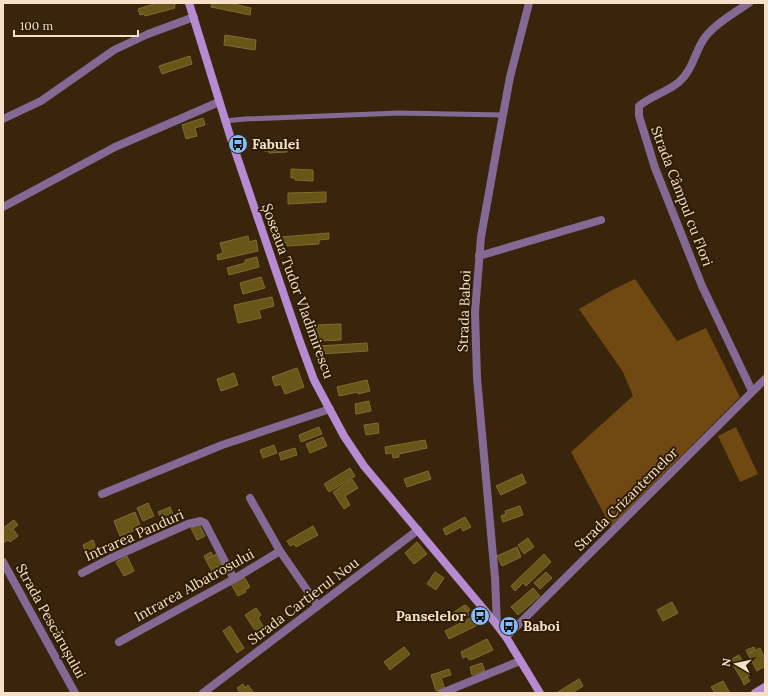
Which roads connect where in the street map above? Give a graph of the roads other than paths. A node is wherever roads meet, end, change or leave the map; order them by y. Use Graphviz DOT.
graph roads {
  1 [pos="189,3"];
  2 [pos="529,3"];
  3 [pos="749,3"];
  4 [pos="194,17"];
  5 [pos="219,102"];
  6 [pos="503,114"];
  7 [pos="3,119"];
  8 [pos="225,121"];
  9 [pos="3,207"];
  10 [pos="601,220"];
  11 [pos="479,256"];
  12 [pos="765,379"];
  13 [pos="752,391"];
  14 [pos="330,409"];
  15 [pos="102,494"];
  16 [pos="250,498"];
  17 [pos="418,530"];
  18 [pos="280,551"];
  19 [pos="3,562"];
  20 [pos="82,573"];
  21 [pos="234,579"];
  22 [pos="318,606"];
  23 [pos="497,625"];
  24 [pos="506,637"];
  25 [pos="119,642"];
  26 [pos="520,661"];
  27 [pos="765,687"];
  28 [pos="75,693"];
  29 [pos="204,693"];
  30 [pos="442,693"];
  31 [pos="540,693"];
  32 [pos="755,693"];
  1 -- 4 [label="main road, Șoseaua Tudor Vladimirescu"];
  2 -- 6 [label="street, Strada Baboi"];
  3 -- 13 [label="street, Strada Câmpul cu Flori"];
  4 -- 5 [label="main road, Șoseaua Tudor Vladimirescu"];
  4 -- 7 [label="street"];
  5 -- 8 [label="main road, Șoseaua Tudor Vladimirescu"];
  5 -- 9 [label="street"];
  6 -- 8 [label="lane"];
  6 -- 11 [label="street, Strada Baboi"];
  8 -- 14 [label="main road, Șoseaua Tudor Vladimirescu"];
  10 -- 11 [label="street"];
  11 -- 23 [label="street, Strada Baboi"];
  12 -- 13 [label="street, Strada Crizantemelor"];
  13 -- 24 [label="street, Strada Crizantemelor"];
  14 -- 15 [label="street"];
  14 -- 17 [label="main road, Șoseaua Tudor Vladimirescu"];
  16 -- 18 [label="street"];
  17 -- 22 [label="street, Strada Cartierul Nou"];
  17 -- 23 [label="main road, Șoseaua Tudor Vladimirescu"];
  18 -- 21 [label="street, Intrarea Albatrosului"];
  18 -- 22 [label="street"];
  19 -- 28 [label="street, Strada Pescărușului"];
  20 -- 21 [label="street, Intrarea Panduri"];
  21 -- 25 [label="street, Intrarea Albatrosului"];
  22 -- 29 [label="street, Strada Cartierul Nou"];
  23 -- 24 [label="main road, Șoseaua Tudor Vladimirescu"];
  24 -- 26 [label="main road, Șoseaua Tudor Vladimirescu"];
  26 -- 30 [label="street"];
  26 -- 31 [label="main road, Șoseaua Tudor Vladimirescu"];
  27 -- 32 [label="main road"];
}
